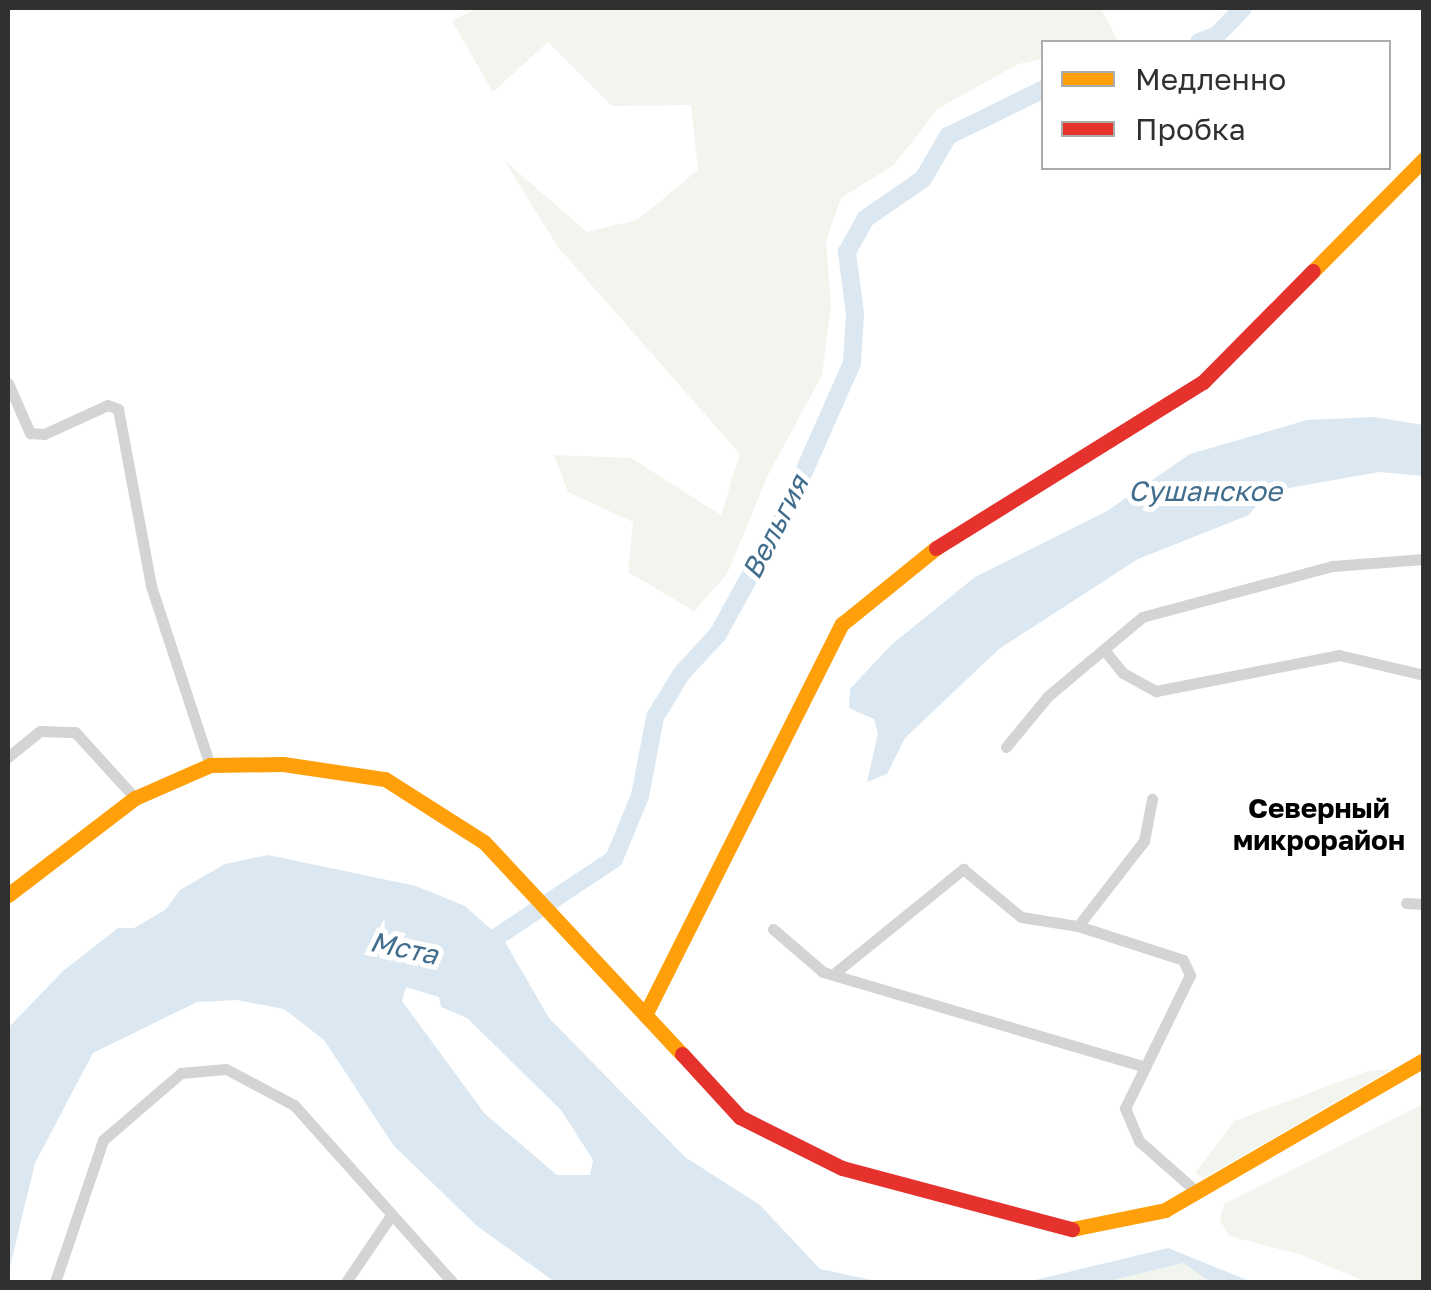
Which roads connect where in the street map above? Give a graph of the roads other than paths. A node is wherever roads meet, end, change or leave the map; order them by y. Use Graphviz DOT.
graph roads {
  1 [pos="1424,159"];
  2 [pos="8,382"];
  3 [pos="1424,559"];
  4 [pos="1105,651"];
  5 [pos="1424,675"];
  6 [pos="1006,747"];
  7 [pos="8,757"];
  8 [pos="210,766"];
  9 [pos="135,798"];
  10 [pos="1152,799"];
  11 [pos="8,895"];
  12 [pos="1406,903"];
  13 [pos="1424,904"];
  14 [pos="1078,926"];
  15 [pos="773,929"];
  16 [pos="836,972"];
  17 [pos="644,1016"];
  18 [pos="1424,1060"];
  19 [pos="1145,1067"];
  20 [pos="1204,1188"];
  21 [pos="390,1218"];
  22 [pos="55,1282"];
  23 [pos="346,1282"];
  24 [pos="452,1282"];
  1 -- 17 [label="main road"];
  2 -- 8 [label="street"];
  3 -- 4 [label="street"];
  4 -- 5 [label="street"];
  4 -- 6 [label="street"];
  7 -- 9 [label="street"];
  8 -- 9 [label="main road"];
  8 -- 17 [label="main road"];
  9 -- 11 [label="main road"];
  10 -- 14 [label="street"];
  12 -- 13 [label="street"];
  14 -- 16 [label="street"];
  14 -- 19 [label="street"];
  15 -- 16 [label="street"];
  16 -- 19 [label="street"];
  17 -- 20 [label="main road"];
  18 -- 20 [label="main road"];
  19 -- 20 [label="street"];
  21 -- 22 [label="street"];
  21 -- 23 [label="street"];
  21 -- 24 [label="street"];
}
